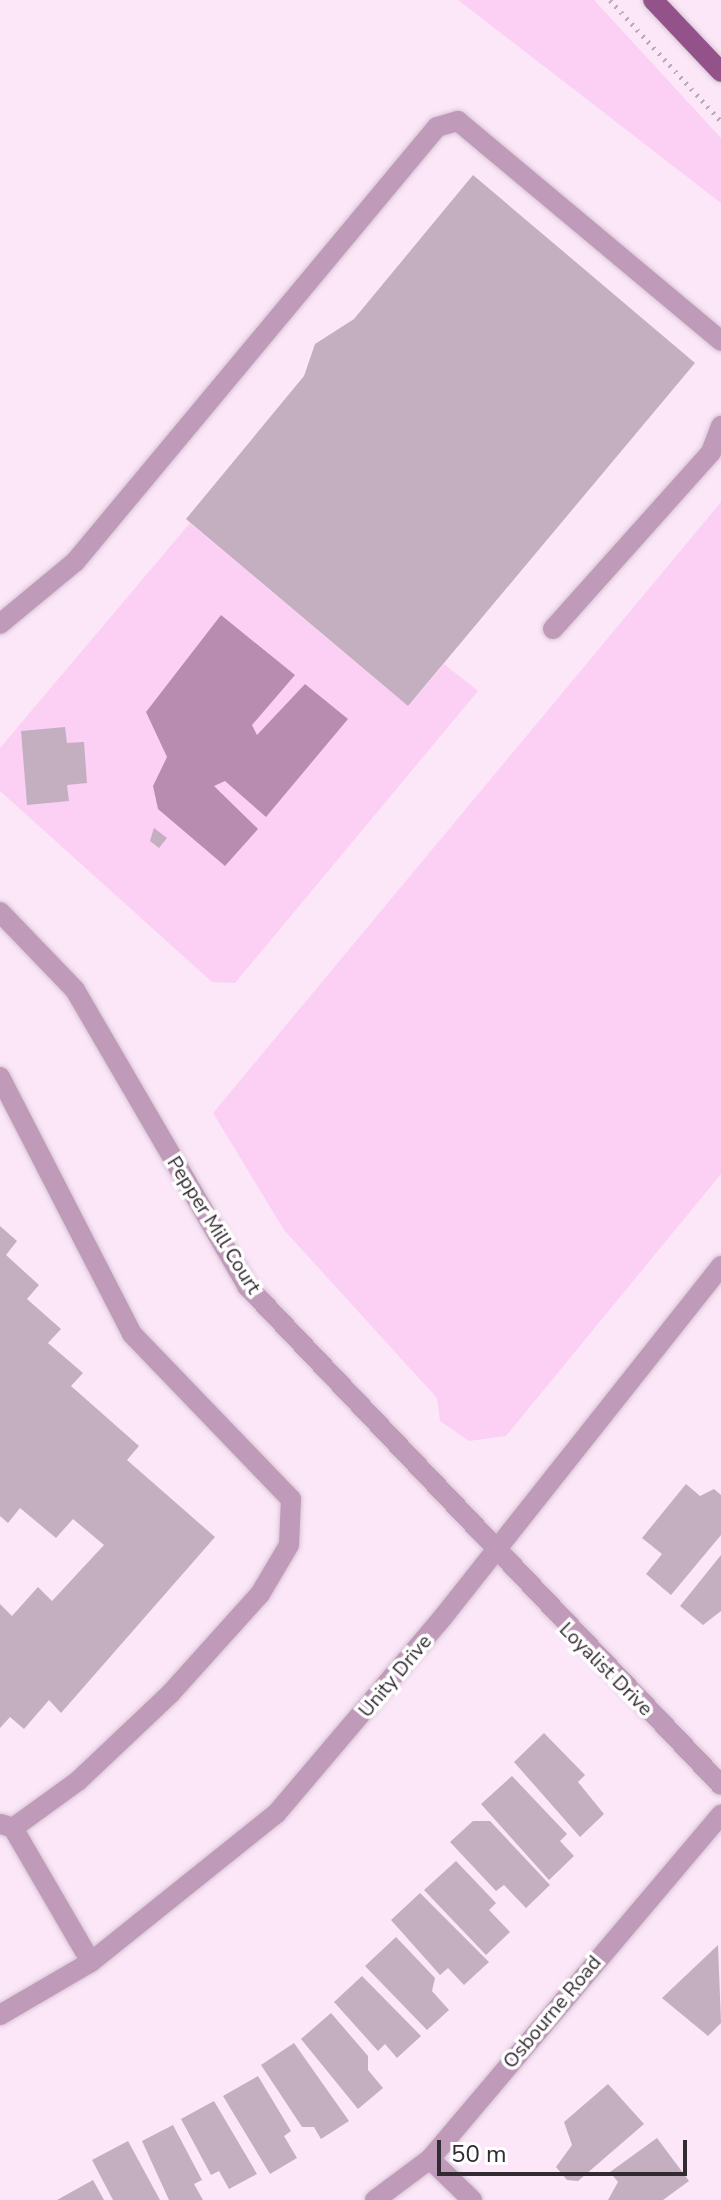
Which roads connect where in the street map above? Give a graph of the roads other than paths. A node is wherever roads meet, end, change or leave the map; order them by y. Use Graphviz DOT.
graph roads {
  1 [pos="653,0"];
  2 [pos="721,72"];
  3 [pos="721,341"];
  4 [pos="721,426"];
  5 [pos="1,628"];
  6 [pos="553,629"];
  7 [pos="0,912"];
  8 [pos="0,1077"];
  9 [pos="721,1266"];
  10 [pos="493,1550"];
  11 [pos="721,1785"];
  12 [pos="721,1815"];
  13 [pos="6,1826"];
  14 [pos="91,1962"];
  15 [pos="0,2015"];
  16 [pos="430,2159"];
  17 [pos="375,2200"];
  18 [pos="472,2200"];
  1 -- 2 [label="main road"];
  3 -- 5 [label="street"];
  4 -- 6 [label="street"];
  7 -- 10 [label="street, Pepper Mill Court"];
  8 -- 13 [label="street"];
  9 -- 10 [label="street, Unity Drive"];
  10 -- 11 [label="street, Loyalist Drive"];
  10 -- 14 [label="street, Unity Drive"];
  12 -- 16 [label="street, Osbourne Road"];
  13 -- 14 [label="street"];
  14 -- 15 [label="street, Unity Drive"];
  16 -- 17 [label="street, Osbourne Road"];
  16 -- 18 [label="street"];
}
